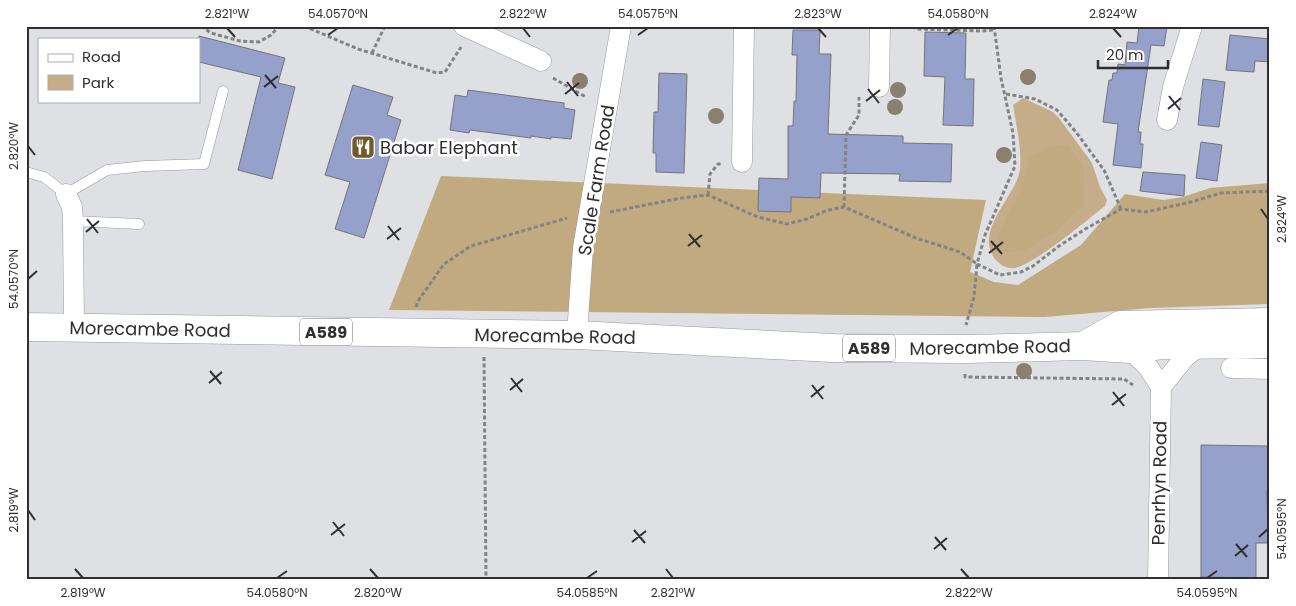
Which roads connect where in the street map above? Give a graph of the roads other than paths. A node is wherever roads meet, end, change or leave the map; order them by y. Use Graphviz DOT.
graph roads {
  1 [pos="621,26"];
  2 [pos="744,26"];
  3 [pos="880,26"];
  4 [pos="1192,26"];
  5 [pos="466,27"];
  6 [pos="541,62"];
  7 [pos="879,87"];
  8 [pos="223,91"];
  9 [pos="1167,120"];
  10 [pos="742,162"];
  11 [pos="26,172"];
  12 [pos="66,194"];
  13 [pos="73,221"];
  14 [pos="139,224"];
  15 [pos="1270,322"];
  16 [pos="26,327"];
  17 [pos="74,327"];
  18 [pos="577,335"];
  19 [pos="1202,344"];
  20 [pos="1270,344"];
  21 [pos="1083,346"];
  22 [pos="1130,349"];
  23 [pos="1231,368"];
  24 [pos="1270,369"];
  25 [pos="1161,387"];
  26 [pos="1158,580"];
  1 -- 18 [label="street, Scale Farm Road"];
  2 -- 10 [label="street"];
  3 -- 7 [label="street"];
  4 -- 9 [label="street"];
  5 -- 6 [label="street"];
  8 -- 12 [label="lane"];
  11 -- 12 [label="lane"];
  12 -- 13 [label="street"];
  13 -- 14 [label="lane"];
  13 -- 17 [label="street"];
  15 -- 21 [label="main road, Morecambe Road / A589"];
  16 -- 17 [label="main road, Morecambe Road / A589"];
  17 -- 18 [label="main road, Morecambe Road / A589"];
  18 -- 21 [label="main road, Morecambe Road / A589"];
  19 -- 20 [label="main road, Morecambe Road / A589"];
  19 -- 22 [label="main road, Morecambe Road / A589"];
  19 -- 25 [label="street"];
  21 -- 22 [label="main road, Morecambe Road / A589"];
  22 -- 25 [label="street"];
  23 -- 24 [label="street"];
  25 -- 26 [label="street, Penrhyn Road"];
}
